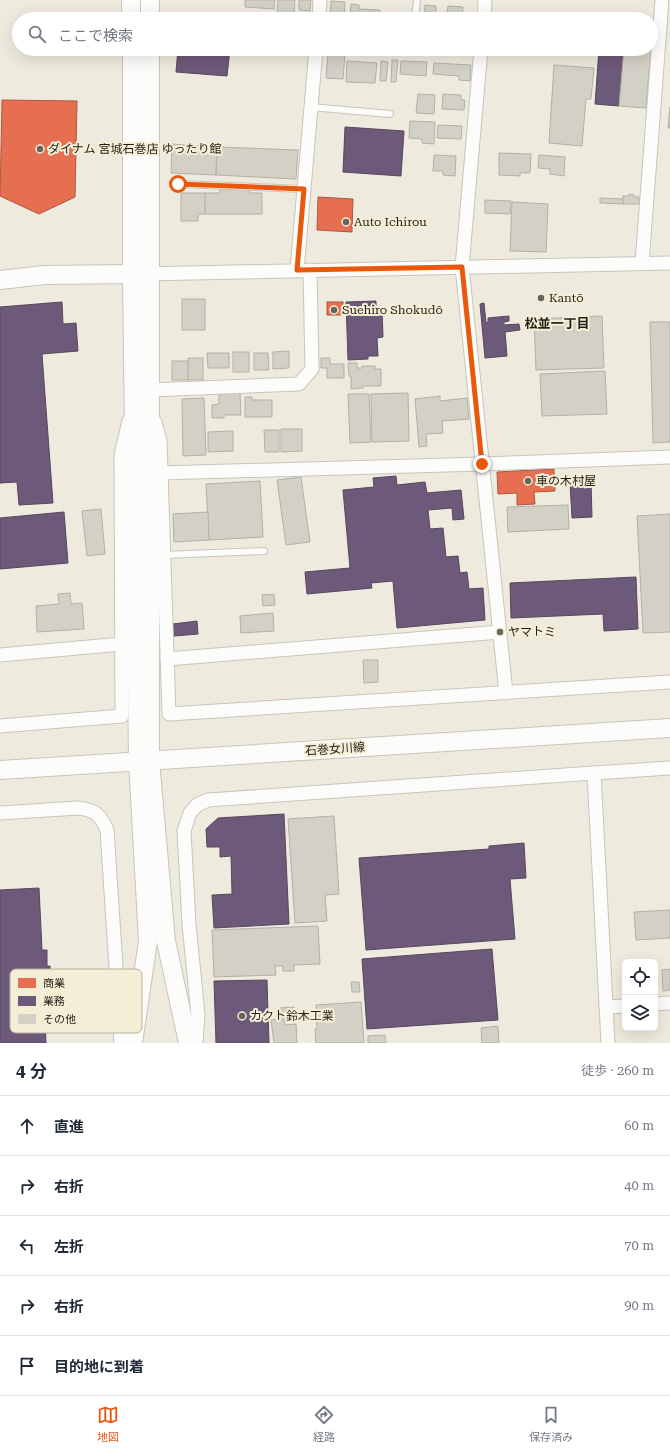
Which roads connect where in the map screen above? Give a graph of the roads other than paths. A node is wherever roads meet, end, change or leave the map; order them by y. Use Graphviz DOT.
graph roads {
  1 [pos="131,0"];
  2 [pos="150,0"];
  3 [pos="320,0"];
  4 [pos="417,0"];
  5 [pos="485,0"];
  6 [pos="662,0"];
  7 [pos="131,12"];
  8 [pos="150,12"];
  9 [pos="319,12"];
  10 [pos="416,12"];
  11 [pos="484,12"];
  12 [pos="658,53"];
  13 [pos="132,56"];
  14 [pos="150,56"];
  15 [pos="315,56"];
  16 [pos="480,56"];
  17 [pos="658,56"];
  18 [pos="311,107"];
  19 [pos="132,113"];
  20 [pos="150,113"];
  21 [pos="390,114"];
  22 [pos="178,184"];
  23 [pos="304,189"];
  24 [pos="670,263"];
  25 [pos="642,264"];
  26 [pos="462,267"];
  27 [pos="303,270"];
  28 [pos="150,273"];
  29 [pos="132,274"];
  30 [pos="0,280"];
  31 [pos="145,398"];
  32 [pos="670,457"];
  33 [pos="482,464"];
  34 [pos="161,473"];
  35 [pos="264,551"];
  36 [pos="164,555"];
  37 [pos="500,632"];
  38 [pos="122,644"];
  39 [pos="0,655"];
  40 [pos="167,659"];
  41 [pos="670,682"];
  42 [pos="506,693"];
  43 [pos="0,726"];
  44 [pos="670,728"];
  45 [pos="144,761"];
  46 [pos="670,768"];
  47 [pos="0,770"];
  48 [pos="594,772"];
  49 [pos="0,813"];
  50 [pos="116,969"];
  51 [pos="142,982"];
  52 [pos="670,1003"];
  53 [pos="658,1004"];
  54 [pos="622,1006"];
  55 [pos="606,1007"];
  56 [pos="120,1033"];
  57 [pos="134,1033"];
  58 [pos="121,1043"];
  59 [pos="133,1043"];
  60 [pos="188,1043"];
  61 [pos="196,1043"];
  62 [pos="608,1043"];
  1 -- 7 [label="street"];
  2 -- 8 [label="street"];
  3 -- 9 [label="street"];
  4 -- 10 [label="lane"];
  5 -- 11 [label="street"];
  6 -- 12 [label="street"];
  13 -- 19 [label="street"];
  14 -- 20 [label="street"];
  15 -- 18 [label="street"];
  16 -- 26 [label="street"];
  17 -- 25 [label="street"];
  18 -- 21 [label="lane"];
  18 -- 23 [label="street"];
  19 -- 20 [label="street"];
  19 -- 29 [label="street"];
  20 -- 28 [label="street"];
  22 -- 23 [label="lane"];
  23 -- 27 [label="street"];
  24 -- 25 [label="street"];
  25 -- 26 [label="street"];
  26 -- 27 [label="street"];
  26 -- 33 [label="street"];
  27 -- 28 [label="street"];
  27 -- 31 [label="street"];
  28 -- 29 [label="street"];
  28 -- 31 [label="street"];
  29 -- 30 [label="street"];
  29 -- 31 [label="street"];
  31 -- 34 [label="street"];
  31 -- 38 [label="street"];
  31 -- 45 [label="street"];
  32 -- 33 [label="street"];
  33 -- 34 [label="street"];
  33 -- 37 [label="street"];
  34 -- 36 [label="street"];
  35 -- 36 [label="lane"];
  36 -- 40 [label="street"];
  37 -- 40 [label="street"];
  37 -- 42 [label="street"];
  38 -- 39 [label="street"];
  38 -- 43 [label="street"];
  40 -- 42 [label="street"];
  41 -- 42 [label="street"];
  44 -- 45 [label="street, 石巻女川線"];
  45 -- 47 [label="street, 石巻女川線"];
  45 -- 51 [label="street"];
  45 -- 60 [label="street"];
  46 -- 48 [label="street"];
  48 -- 55 [label="street"];
  48 -- 61 [label="street"];
  49 -- 50 [label="street"];
  52 -- 53 [label="street"];
  54 -- 55 [label="street"];
  55 -- 62 [label="street"];
  56 -- 58 [label="street"];
  57 -- 59 [label="street"];
}
